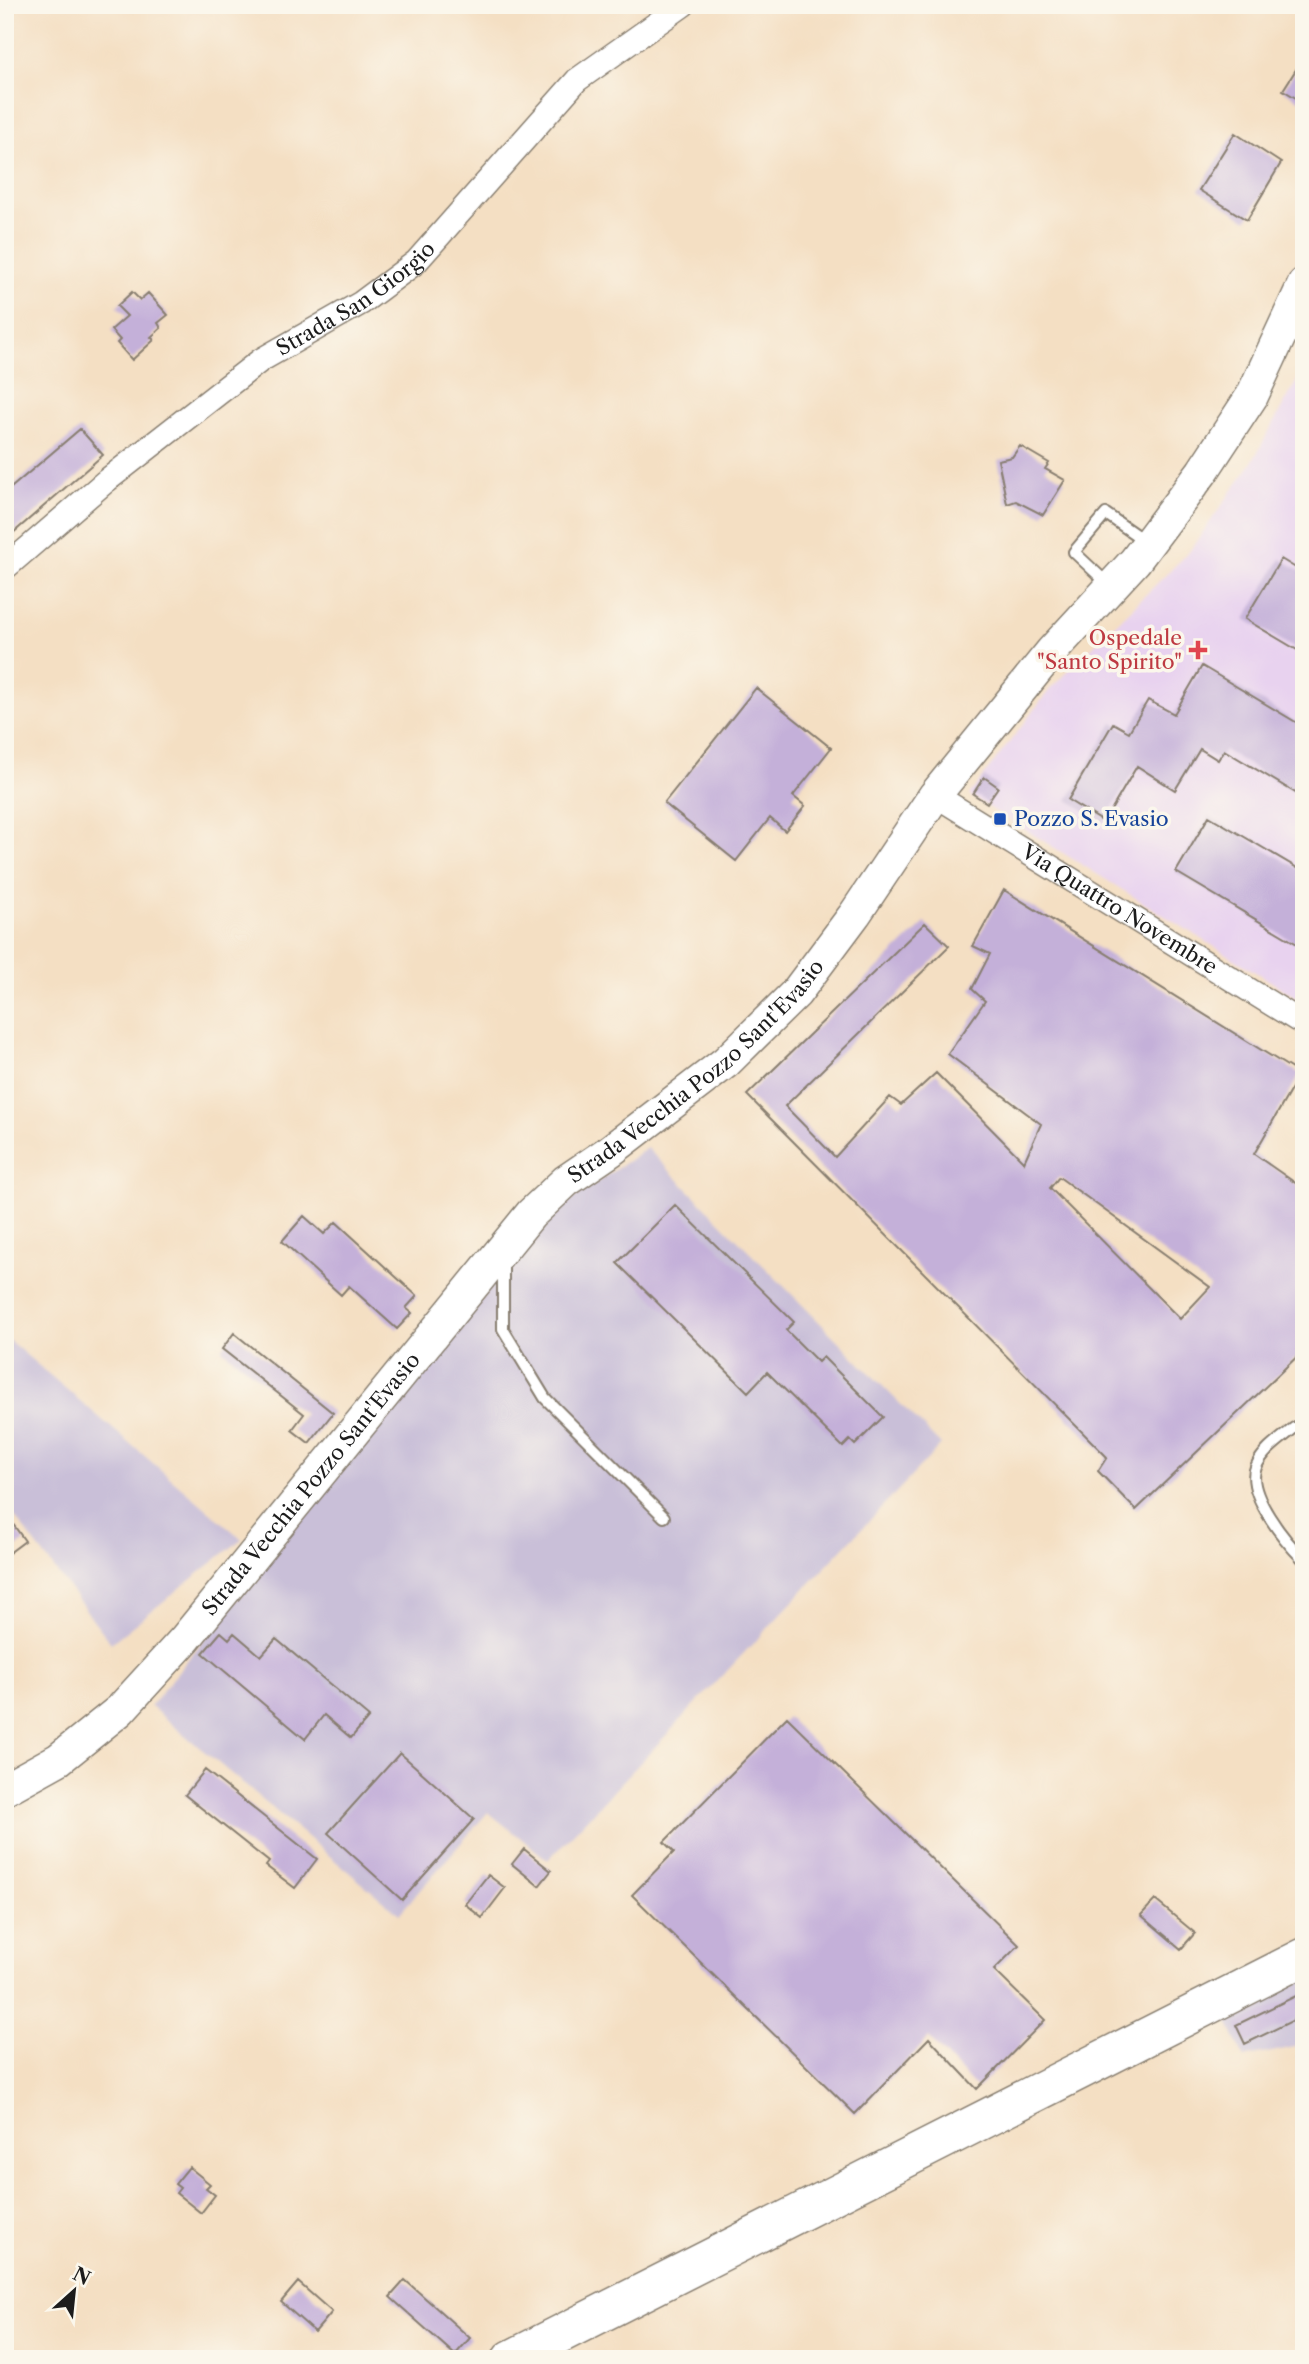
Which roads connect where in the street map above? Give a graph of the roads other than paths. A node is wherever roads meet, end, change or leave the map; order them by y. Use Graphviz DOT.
graph roads {
  1 [pos="683,5"];
  2 [pos="1304,284"];
  3 [pos="1148,544"];
  4 [pos="5,568"];
  5 [pos="1112,587"];
  6 [pos="935,795"];
  7 [pos="1304,1024"];
  8 [pos="502,1247"];
  9 [pos="1294,1428"];
  10 [pos="664,1517"];
  11 [pos="1304,1560"];
  12 [pos="5,1789"];
  13 [pos="1304,1957"];
  14 [pos="511,2359"];
  1 -- 4 [label="street, Strada San Giorgio"];
  2 -- 3 [label="street, Strada Vecchia Pozzo Sant'Evasio"];
  3 -- 5 [label="street, Strada Vecchia Pozzo Sant'Evasio"];
  3 -- 5 [label="lane"];
  5 -- 6 [label="street, Strada Vecchia Pozzo Sant'Evasio"];
  6 -- 7 [label="street, Via Quattro Novembre"];
  6 -- 8 [label="street, Strada Vecchia Pozzo Sant'Evasio"];
  8 -- 10 [label="lane"];
  8 -- 12 [label="street, Strada Vecchia Pozzo Sant'Evasio"];
  9 -- 11 [label="lane"];
  13 -- 14 [label="main road"];
}
